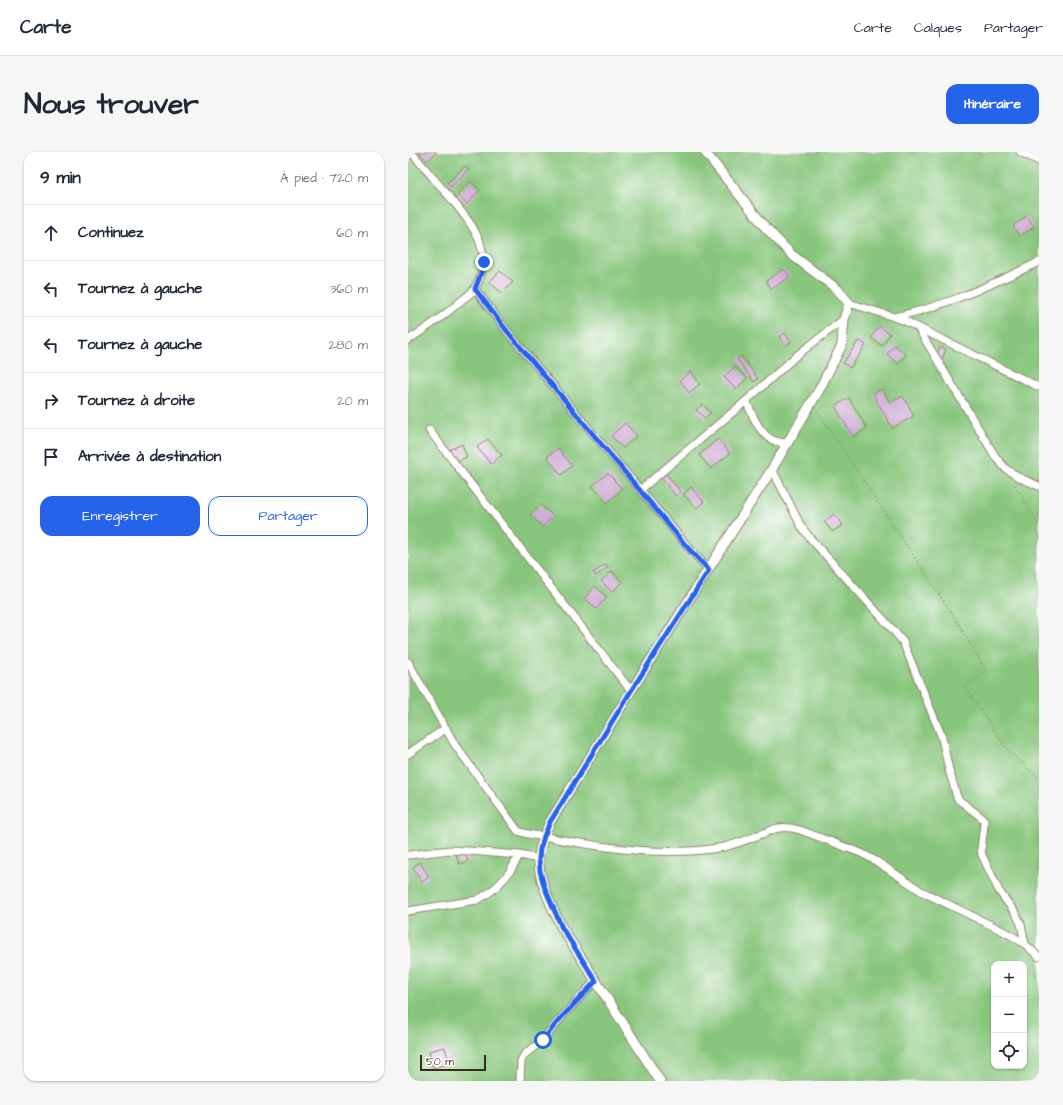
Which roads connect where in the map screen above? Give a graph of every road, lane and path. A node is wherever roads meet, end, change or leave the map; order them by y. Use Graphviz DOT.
graph roads {
  1 [pos="411,152"];
  2 [pos="705,152"];
  3 [pos="1020,152"];
  4 [pos="1039,161"];
  5 [pos="1039,262"];
  6 [pos="475,289"];
  7 [pos="849,303"];
  8 [pos="894,317"];
  9 [pos="844,318"];
  10 [pos="918,327"];
  11 [pos="408,340"];
  12 [pos="1039,387"];
  13 [pos="746,400"];
  14 [pos="812,403"];
  15 [pos="429,430"];
  16 [pos="787,444"];
  17 [pos="772,469"];
  18 [pos="1014,482"];
  19 [pos="1039,486"];
  20 [pos="640,490"];
  21 [pos="1039,526"];
  22 [pos="709,570"];
  23 [pos="408,662"];
  24 [pos="631,691"];
  25 [pos="446,728"];
  26 [pos="408,754"];
  27 [pos="1039,779"];
  28 [pos="544,836"];
  29 [pos="408,855"];
  30 [pos="519,855"];
  31 [pos="539,859"];
  32 [pos="408,911"];
  33 [pos="1025,944"];
  34 [pos="1039,957"];
  35 [pos="596,981"];
  36 [pos="520,1081"];
  37 [pos="660,1081"];
  1 -- 6 [label="street"];
  2 -- 7 [label="street"];
  3 -- 4 [label="street"];
  5 -- 8 [label="street"];
  6 -- 11 [label="street"];
  6 -- 20 [label="street"];
  7 -- 8 [label="street"];
  7 -- 9 [label="street"];
  8 -- 10 [label="street"];
  9 -- 13 [label="street"];
  9 -- 14 [label="street"];
  10 -- 12 [label="street"];
  10 -- 19 [label="street"];
  13 -- 16 [label="street"];
  13 -- 20 [label="street"];
  14 -- 16 [label="street"];
  14 -- 27 [label="path"];
  15 -- 24 [label="street"];
  16 -- 17 [label="street"];
  17 -- 22 [label="street"];
  17 -- 33 [label="street"];
  18 -- 21 [label="path"];
  20 -- 22 [label="street"];
  22 -- 24 [label="street"];
  23 -- 25 [label="street"];
  24 -- 28 [label="street"];
  25 -- 26 [label="street"];
  25 -- 28 [label="street"];
  28 -- 31 [label="street"];
  28 -- 33 [label="street"];
  29 -- 30 [label="street"];
  30 -- 31 [label="street"];
  30 -- 32 [label="street"];
  31 -- 35 [label="street"];
  33 -- 34 [label="street"];
  35 -- 36 [label="street"];
  35 -- 37 [label="street"];
}
